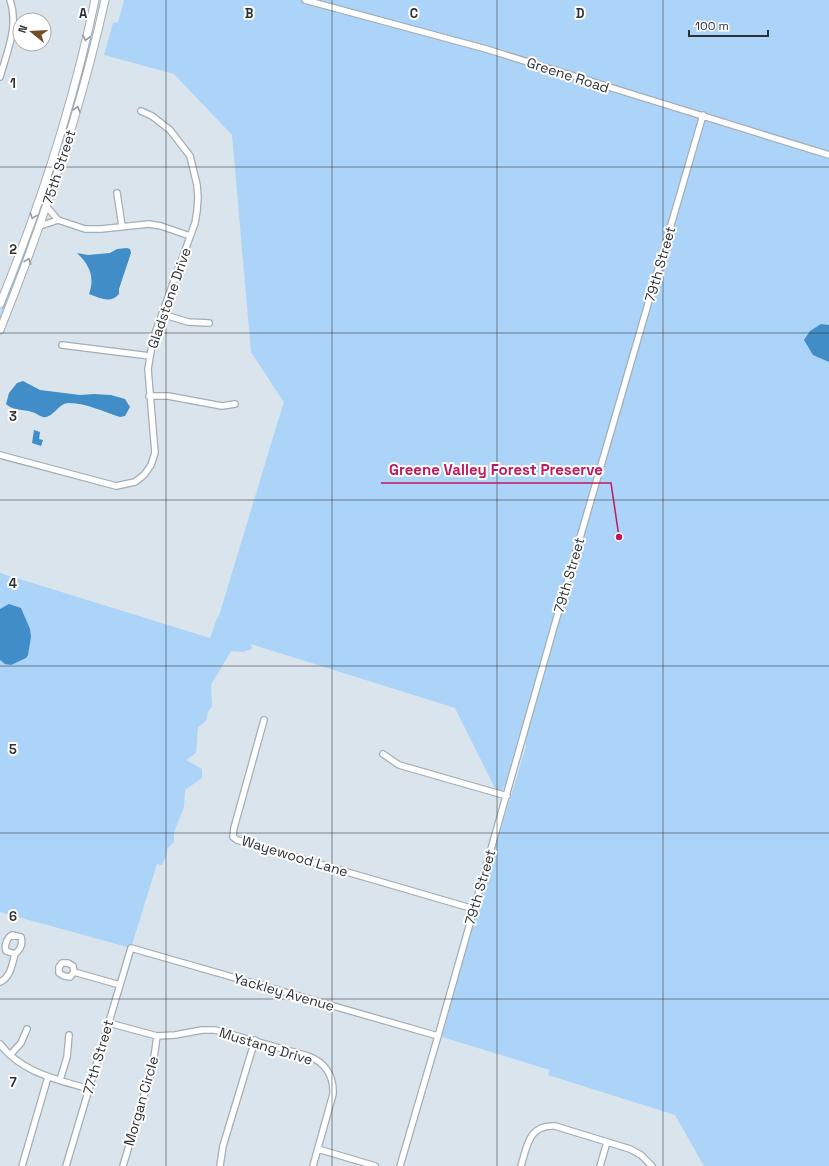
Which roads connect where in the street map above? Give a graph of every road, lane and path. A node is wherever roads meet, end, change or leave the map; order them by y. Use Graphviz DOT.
graph roads {
  1 [pos="10,0"];
  2 [pos="95,0"];
  3 [pos="105,0"];
  4 [pos="305,0"];
  5 [pos="0,77"];
  6 [pos="141,111"];
  7 [pos="703,116"];
  8 [pos="829,155"];
  9 [pos="117,192"];
  10 [pos="47,207"];
  11 [pos="58,220"];
  12 [pos="40,226"];
  13 [pos="122,226"];
  14 [pos="190,236"];
  15 [pos="0,304"];
  16 [pos="162,314"];
  17 [pos="209,323"];
  18 [pos="0,330"];
  19 [pos="62,345"];
  20 [pos="150,356"];
  21 [pos="149,396"];
  22 [pos="235,404"];
  23 [pos="0,455"];
  24 [pos="264,720"];
  25 [pos="383,754"];
  26 [pos="507,796"];
  27 [pos="474,909"];
  28 [pos="131,948"];
  29 [pos="15,954"];
  30 [pos="74,972"];
  31 [pos="0,982"];
  32 [pos="120,985"];
  33 [pos="109,1023"];
  34 [pos="27,1029"];
  35 [pos="69,1035"];
  36 [pos="157,1036"];
  37 [pos="438,1036"];
  38 [pos="254,1040"];
  39 [pos="0,1044"];
  40 [pos="10,1055"];
  41 [pos="48,1077"];
  42 [pos="60,1080"];
  43 [pos="89,1089"];
  44 [pos="607,1142"];
  45 [pos="318,1149"];
  46 [pos="22,1166"];
  47 [pos="66,1166"];
  48 [pos="123,1166"];
  49 [pos="220,1166"];
  50 [pos="313,1166"];
  51 [pos="375,1166"];
  52 [pos="400,1166"];
  53 [pos="521,1166"];
  54 [pos="600,1166"];
  55 [pos="652,1166"];
  1 -- 5 [label="street"];
  2 -- 15 [label="main road, 75th Street, one-way"];
  10 -- 3 [label="main road, 75th Street, one-way"];
  4 -- 7 [label="street, Greene Road"];
  6 -- 14 [label="street, Gladstone Drive"];
  7 -- 8 [label="street, Greene Road"];
  7 -- 26 [label="street, 79th Street"];
  9 -- 13 [label="street"];
  10 -- 11 [label="street"];
  10 -- 12 [label="main road, 75th Street"];
  11 -- 12 [label="street"];
  11 -- 13 [label="street"];
  18 -- 12 [label="main road, 75th Street, one-way"];
  13 -- 14 [label="street"];
  14 -- 16 [label="street, Gladstone Drive"];
  16 -- 17 [label="street"];
  16 -- 20 [label="street, Gladstone Drive"];
  19 -- 20 [label="street"];
  20 -- 21 [label="street, Gladstone Drive"];
  21 -- 22 [label="street"];
  21 -- 23 [label="street, Gladstone Drive"];
  24 -- 27 [label="street, Wayewood Lane"];
  25 -- 26 [label="street"];
  26 -- 27 [label="street, 79th Street"];
  27 -- 37 [label="street, 79th Street"];
  28 -- 32 [label="street, 77th Street"];
  28 -- 37 [label="street, Yackley Avenue"];
  29 -- 31 [label="street"];
  30 -- 32 [label="street"];
  32 -- 33 [label="street, 77th Street"];
  33 -- 36 [label="street, Mustang Drive"];
  33 -- 43 [label="street, 77th Street"];
  34 -- 40 [label="street"];
  35 -- 42 [label="street"];
  36 -- 38 [label="street, Mustang Drive"];
  36 -- 48 [label="street, Morgan Circle"];
  37 -- 52 [label="street, 79th Street"];
  38 -- 45 [label="street, Mustang Drive"];
  38 -- 49 [label="street"];
  39 -- 40 [label="street"];
  40 -- 41 [label="street"];
  41 -- 42 [label="street"];
  41 -- 46 [label="street"];
  42 -- 43 [label="street"];
  43 -- 47 [label="street, 77th Street"];
  44 -- 53 [label="street"];
  44 -- 54 [label="street"];
  44 -- 55 [label="street"];
  45 -- 50 [label="street"];
  45 -- 51 [label="street"];
}
